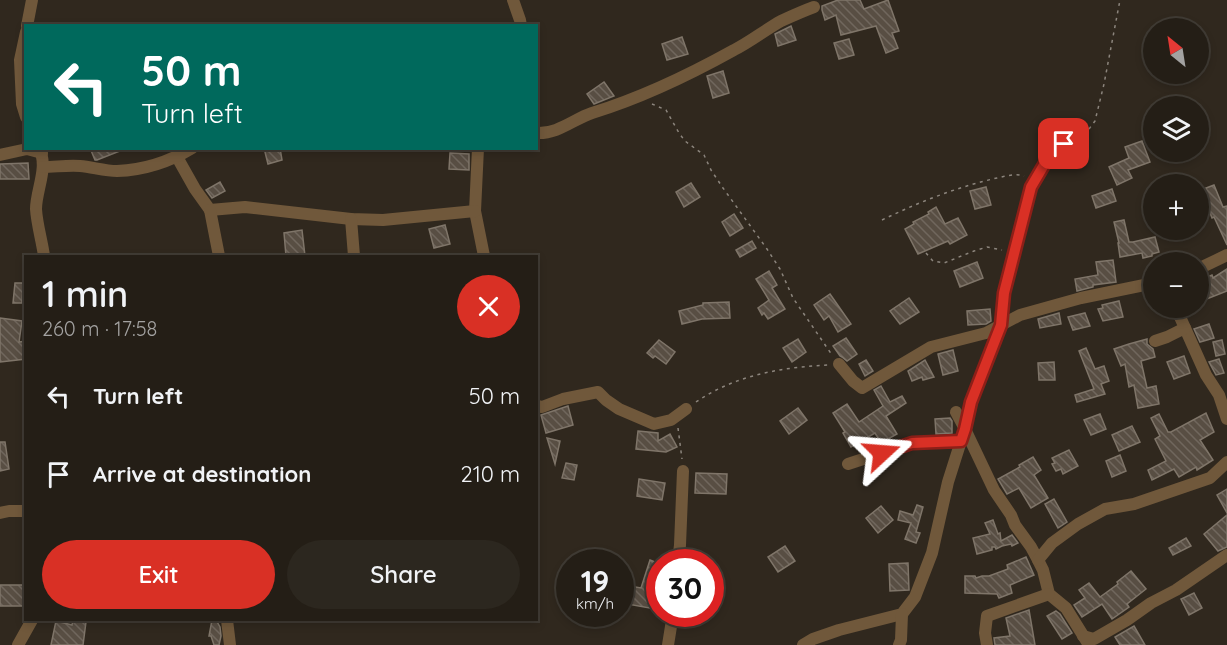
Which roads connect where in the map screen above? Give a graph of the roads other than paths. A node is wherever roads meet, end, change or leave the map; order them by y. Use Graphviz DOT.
graph roads {
  1 [pos="32,0"];
  2 [pos="513,0"];
  3 [pos="814,7"];
  4 [pos="27,24"];
  5 [pos="520,24"];
  6 [pos="24,41"];
  7 [pos="24,110"];
  8 [pos="538,133"];
  9 [pos="1078,135"];
  10 [pos="24,149"];
  11 [pos="189,150"];
  12 [pos="478,150"];
  13 [pos="40,151"];
  14 [pos="0,155"];
  15 [pos="177,157"];
  16 [pos="43,167"];
  17 [pos="210,210"];
  18 [pos="475,211"];
  19 [pos="351,219"];
  20 [pos="44,255"];
  21 [pos="219,255"];
  22 [pos="354,255"];
  23 [pos="484,255"];
  24 [pos="1227,255"];
  25 [pos="1209,264"];
  26 [pos="1143,285"];
  27 [pos="1180,318"];
  28 [pos="1001,325"];
  29 [pos="1185,328"];
  30 [pos="1155,341"];
  31 [pos="839,364"];
  32 [pos="538,406"];
  33 [pos="686,409"];
  34 [pos="956,412"];
  35 [pos="1227,419"];
  36 [pos="963,435"];
  37 [pos="1227,462"];
  38 [pos="848,464"];
  39 [pos="683,471"];
  40 [pos="24,512"];
  41 [pos="0,513"];
  42 [pos="679,549"];
  43 [pos="1227,555"];
  44 [pos="1038,560"];
  45 [pos="1049,594"];
  46 [pos="902,614"];
  47 [pos="31,621"];
  48 [pos="227,621"];
  49 [pos="671,627"];
  50 [pos="1086,640"];
  51 [pos="18,645"];
  52 [pos="230,645"];
  53 [pos="668,645"];
  54 [pos="803,645"];
  55 [pos="899,645"];
  56 [pos="987,645"];
  1 -- 4 [label="street"];
  2 -- 5 [label="street"];
  3 -- 8 [label="street"];
  6 -- 7 [label="street"];
  9 -- 28 [label="street"];
  10 -- 14 [label="street"];
  11 -- 15 [label="street"];
  12 -- 18 [label="street"];
  13 -- 16 [label="street"];
  15 -- 16 [label="street"];
  15 -- 17 [label="street"];
  16 -- 20 [label="street"];
  17 -- 19 [label="street"];
  17 -- 21 [label="street"];
  18 -- 19 [label="street"];
  18 -- 23 [label="street"];
  19 -- 22 [label="street"];
  24 -- 25 [label="street"];
  26 -- 28 [label="street"];
  27 -- 29 [label="street"];
  28 -- 31 [label="street"];
  28 -- 36 [label="street"];
  29 -- 30 [label="street"];
  29 -- 35 [label="street"];
  32 -- 33 [label="street"];
  34 -- 36 [label="street"];
  36 -- 38 [label="street"];
  36 -- 44 [label="street"];
  36 -- 46 [label="street"];
  37 -- 44 [label="street"];
  39 -- 42 [label="street"];
  40 -- 41 [label="street"];
  43 -- 50 [label="street"];
  44 -- 45 [label="street"];
  45 -- 50 [label="street"];
  45 -- 56 [label="street"];
  46 -- 54 [label="street"];
  46 -- 55 [label="street"];
  47 -- 51 [label="street"];
  48 -- 52 [label="street"];
  49 -- 53 [label="street"];
}
